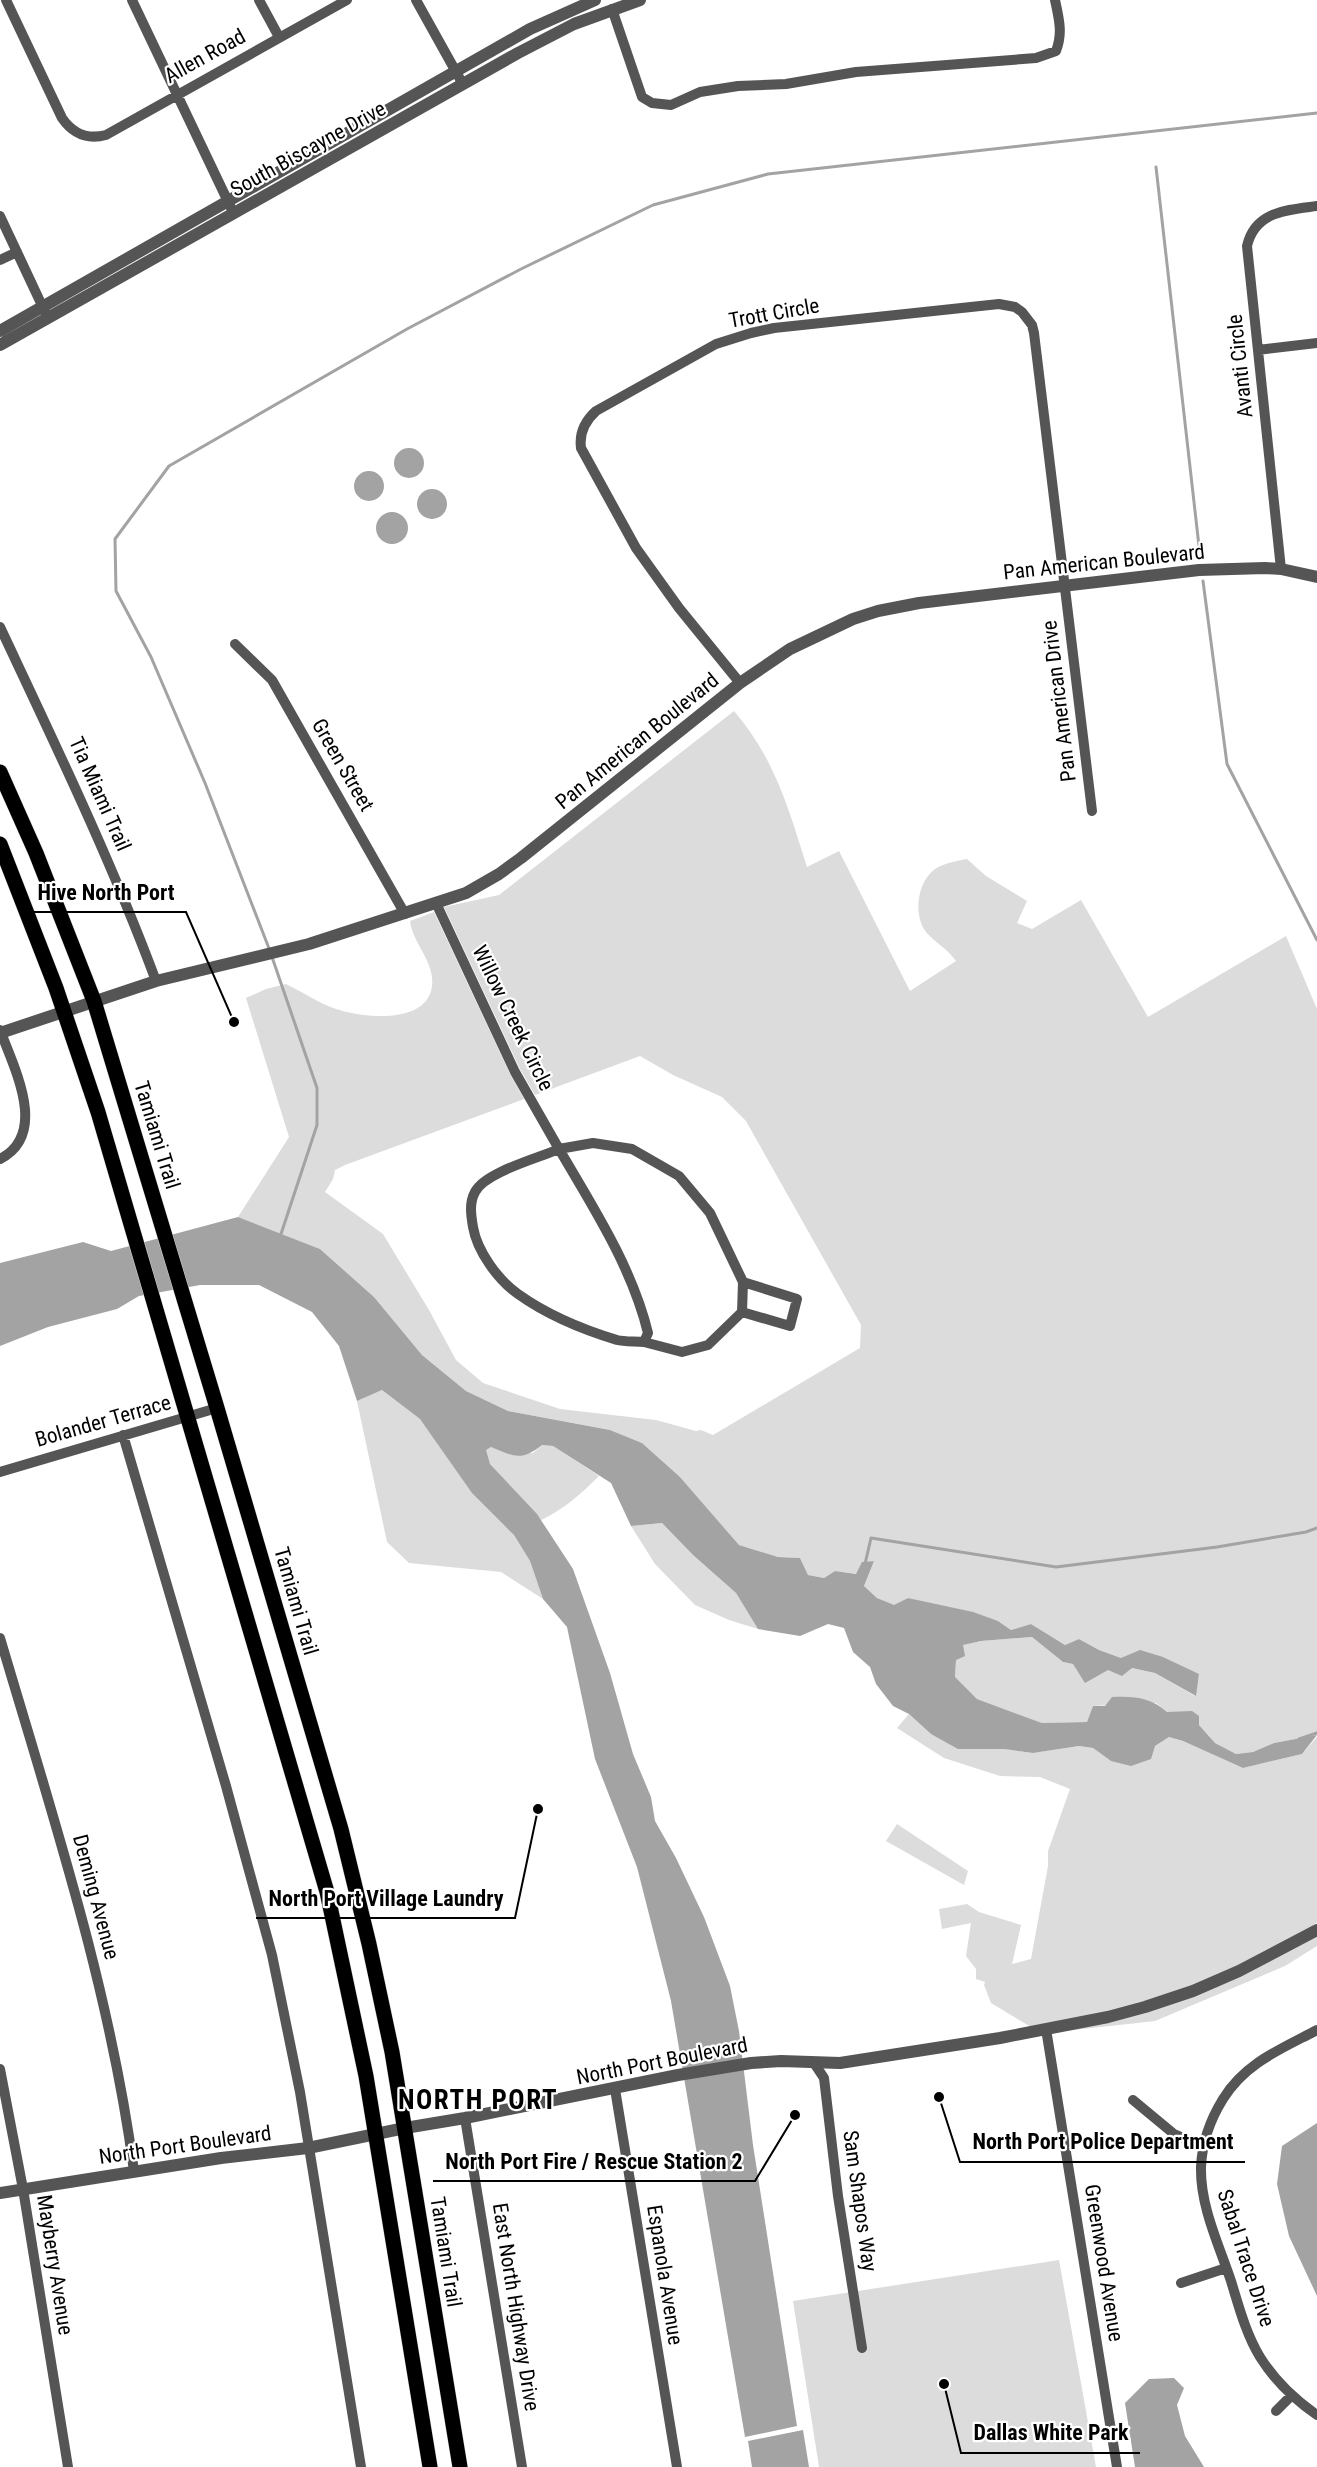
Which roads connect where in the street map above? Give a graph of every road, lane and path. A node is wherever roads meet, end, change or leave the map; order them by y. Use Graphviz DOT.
graph roads {
  1 [pos="6,0"];
  2 [pos="132,0"];
  3 [pos="259,0"];
  4 [pos="347,0"];
  5 [pos="416,0"];
  6 [pos="595,0"];
  7 [pos="640,0"];
  8 [pos="1055,0"];
  9 [pos="612,9"];
  10 [pos="279,37"];
  11 [pos="456,71"];
  12 [pos="463,85"];
  13 [pos="177,94"];
  14 [pos="1317,206"];
  15 [pos="231,207"];
  16 [pos="0,216"];
  17 [pos="17,252"];
  18 [pos="0,260"];
  19 [pos="45,312"];
  20 [pos="0,331"];
  21 [pos="1317,344"];
  22 [pos="0,345"];
  23 [pos="1258,350"];
  24 [pos="1281,569"];
  25 [pos="1317,577"];
  26 [pos="1064,585"];
  27 [pos="0,627"];
  28 [pos="236,644"];
  29 [pos="740,682"];
  30 [pos="0,772"];
  31 [pos="1092,811"];
  32 [pos="0,844"];
  33 [pos="436,903"];
  34 [pos="405,914"];
  35 [pos="156,981"];
  36 [pos="94,1001"];
  37 [pos="65,1011"];
  38 [pos="0,1032"];
  39 [pos="559,1149"];
  40 [pos="0,1160"];
  41 [pos="742,1282"];
  42 [pos="742,1312"];
  43 [pos="644,1342"];
  44 [pos="217,1408"];
  45 [pos="189,1416"];
  46 [pos="123,1435"];
  47 [pos="0,1472"];
  48 [pos="0,1638"];
  49 [pos="1317,1930"];
  50 [pos="1046,2029"];
  51 [pos="1317,2030"];
  52 [pos="814,2063"];
  53 [pos="0,2069"];
  54 [pos="615,2090"];
  55 [pos="1133,2100"];
  56 [pos="465,2118"];
  57 [pos="405,2128"];
  58 [pos="376,2135"];
  59 [pos="1203,2146"];
  60 [pos="308,2148"];
  61 [pos="134,2171"];
  62 [pos="23,2189"];
  63 [pos="0,2193"];
  64 [pos="1226,2268"];
  65 [pos="1181,2283"];
  66 [pos="862,2348"];
  67 [pos="1291,2396"];
  68 [pos="1276,2411"];
  69 [pos="1317,2415"];
  70 [pos="68,2467"];
  71 [pos="361,2467"];
  72 [pos="430,2467"];
  73 [pos="460,2467"];
  74 [pos="522,2467"];
  75 [pos="677,2467"];
  76 [pos="1118,2467"];
  1 -- 13 [label="street, Allen Road"];
  2 -- 13 [label="street"];
  3 -- 10 [label="street"];
  4 -- 10 [label="street, Allen Road"];
  5 -- 11 [label="street"];
  6 -- 11 [label="street, South Biscayne Drive"];
  7 -- 9 [label="street, South Biscayne Drive"];
  8 -- 9 [label="street"];
  9 -- 12 [label="street, South Biscayne Drive"];
  10 -- 13 [label="street, Allen Road"];
  11 -- 12 [label="street"];
  11 -- 15 [label="street, South Biscayne Drive"];
  12 -- 15 [label="street, South Biscayne Drive"];
  13 -- 15 [label="street"];
  14 -- 23 [label="street, Avanti Circle"];
  15 -- 19 [label="street, South Biscayne Drive"];
  16 -- 17 [label="street"];
  17 -- 18 [label="street"];
  17 -- 19 [label="street"];
  19 -- 20 [label="street, South Biscayne Drive"];
  19 -- 22 [label="street, South Biscayne Drive"];
  21 -- 23 [label="street"];
  23 -- 24 [label="street, Avanti Circle"];
  24 -- 25 [label="street, Pan American Boulevard"];
  24 -- 26 [label="street, Pan American Boulevard"];
  26 -- 29 [label="street, Pan American Boulevard"];
  26 -- 29 [label="street, Trott Circle"];
  26 -- 31 [label="street, Pan American Drive"];
  27 -- 35 [label="street, Tia Miami Trail"];
  28 -- 34 [label="street, Green Street"];
  29 -- 33 [label="street, Pan American Boulevard"];
  30 -- 36 [label="main road, Tamiami Trail"];
  32 -- 37 [label="main road"];
  33 -- 34 [label="street, Pan American Boulevard"];
  33 -- 39 [label="street, Willow Creek Circle"];
  34 -- 35 [label="street, Pan American Boulevard"];
  35 -- 36 [label="street, Pan American Boulevard"];
  36 -- 37 [label="street, Pan American Boulevard"];
  36 -- 44 [label="main road, Tamiami Trail"];
  37 -- 38 [label="street, Pan American Boulevard"];
  37 -- 45 [label="main road"];
  38 -- 40 [label="street"];
  39 -- 41 [label="street"];
  39 -- 43 [label="street, Willow Creek Circle"];
  39 -- 43 [label="street"];
  41 -- 42 [label="street"];
  41 -- 42 [label="street"];
  42 -- 43 [label="street"];
  44 -- 45 [label="street, Bolander Terrace"];
  44 -- 57 [label="main road, Tamiami Trail"];
  45 -- 46 [label="street, Bolander Terrace"];
  45 -- 58 [label="main road"];
  46 -- 47 [label="street, Bolander Terrace"];
  46 -- 60 [label="street"];
  48 -- 61 [label="street, Deming Avenue"];
  49 -- 50 [label="street, North Port Boulevard"];
  50 -- 52 [label="street, North Port Boulevard"];
  50 -- 76 [label="street, Greenwood Avenue"];
  51 -- 59 [label="street, Sabal Trace Drive"];
  52 -- 54 [label="street, North Port Boulevard"];
  52 -- 66 [label="street, Sam Shapos Way"];
  53 -- 62 [label="street, Mayberry Avenue"];
  54 -- 56 [label="street, North Port Boulevard"];
  54 -- 75 [label="street, Espanola Avenue"];
  55 -- 59 [label="street"];
  56 -- 57 [label="street, North Port Boulevard"];
  56 -- 74 [label="street, East North Highway Drive"];
  57 -- 58 [label="street, North Port Boulevard"];
  57 -- 73 [label="main road, Tamiami Trail"];
  58 -- 60 [label="street, North Port Boulevard"];
  58 -- 72 [label="main road"];
  59 -- 64 [label="street, Sabal Trace Drive"];
  60 -- 61 [label="street, North Port Boulevard"];
  60 -- 71 [label="street"];
  61 -- 62 [label="street, North Port Boulevard"];
  62 -- 63 [label="street, North Port Boulevard"];
  62 -- 70 [label="street, Mayberry Avenue"];
  64 -- 65 [label="street"];
  64 -- 67 [label="street, Sabal Trace Drive"];
  67 -- 68 [label="street"];
  67 -- 69 [label="street, Sabal Trace Drive"];
}
